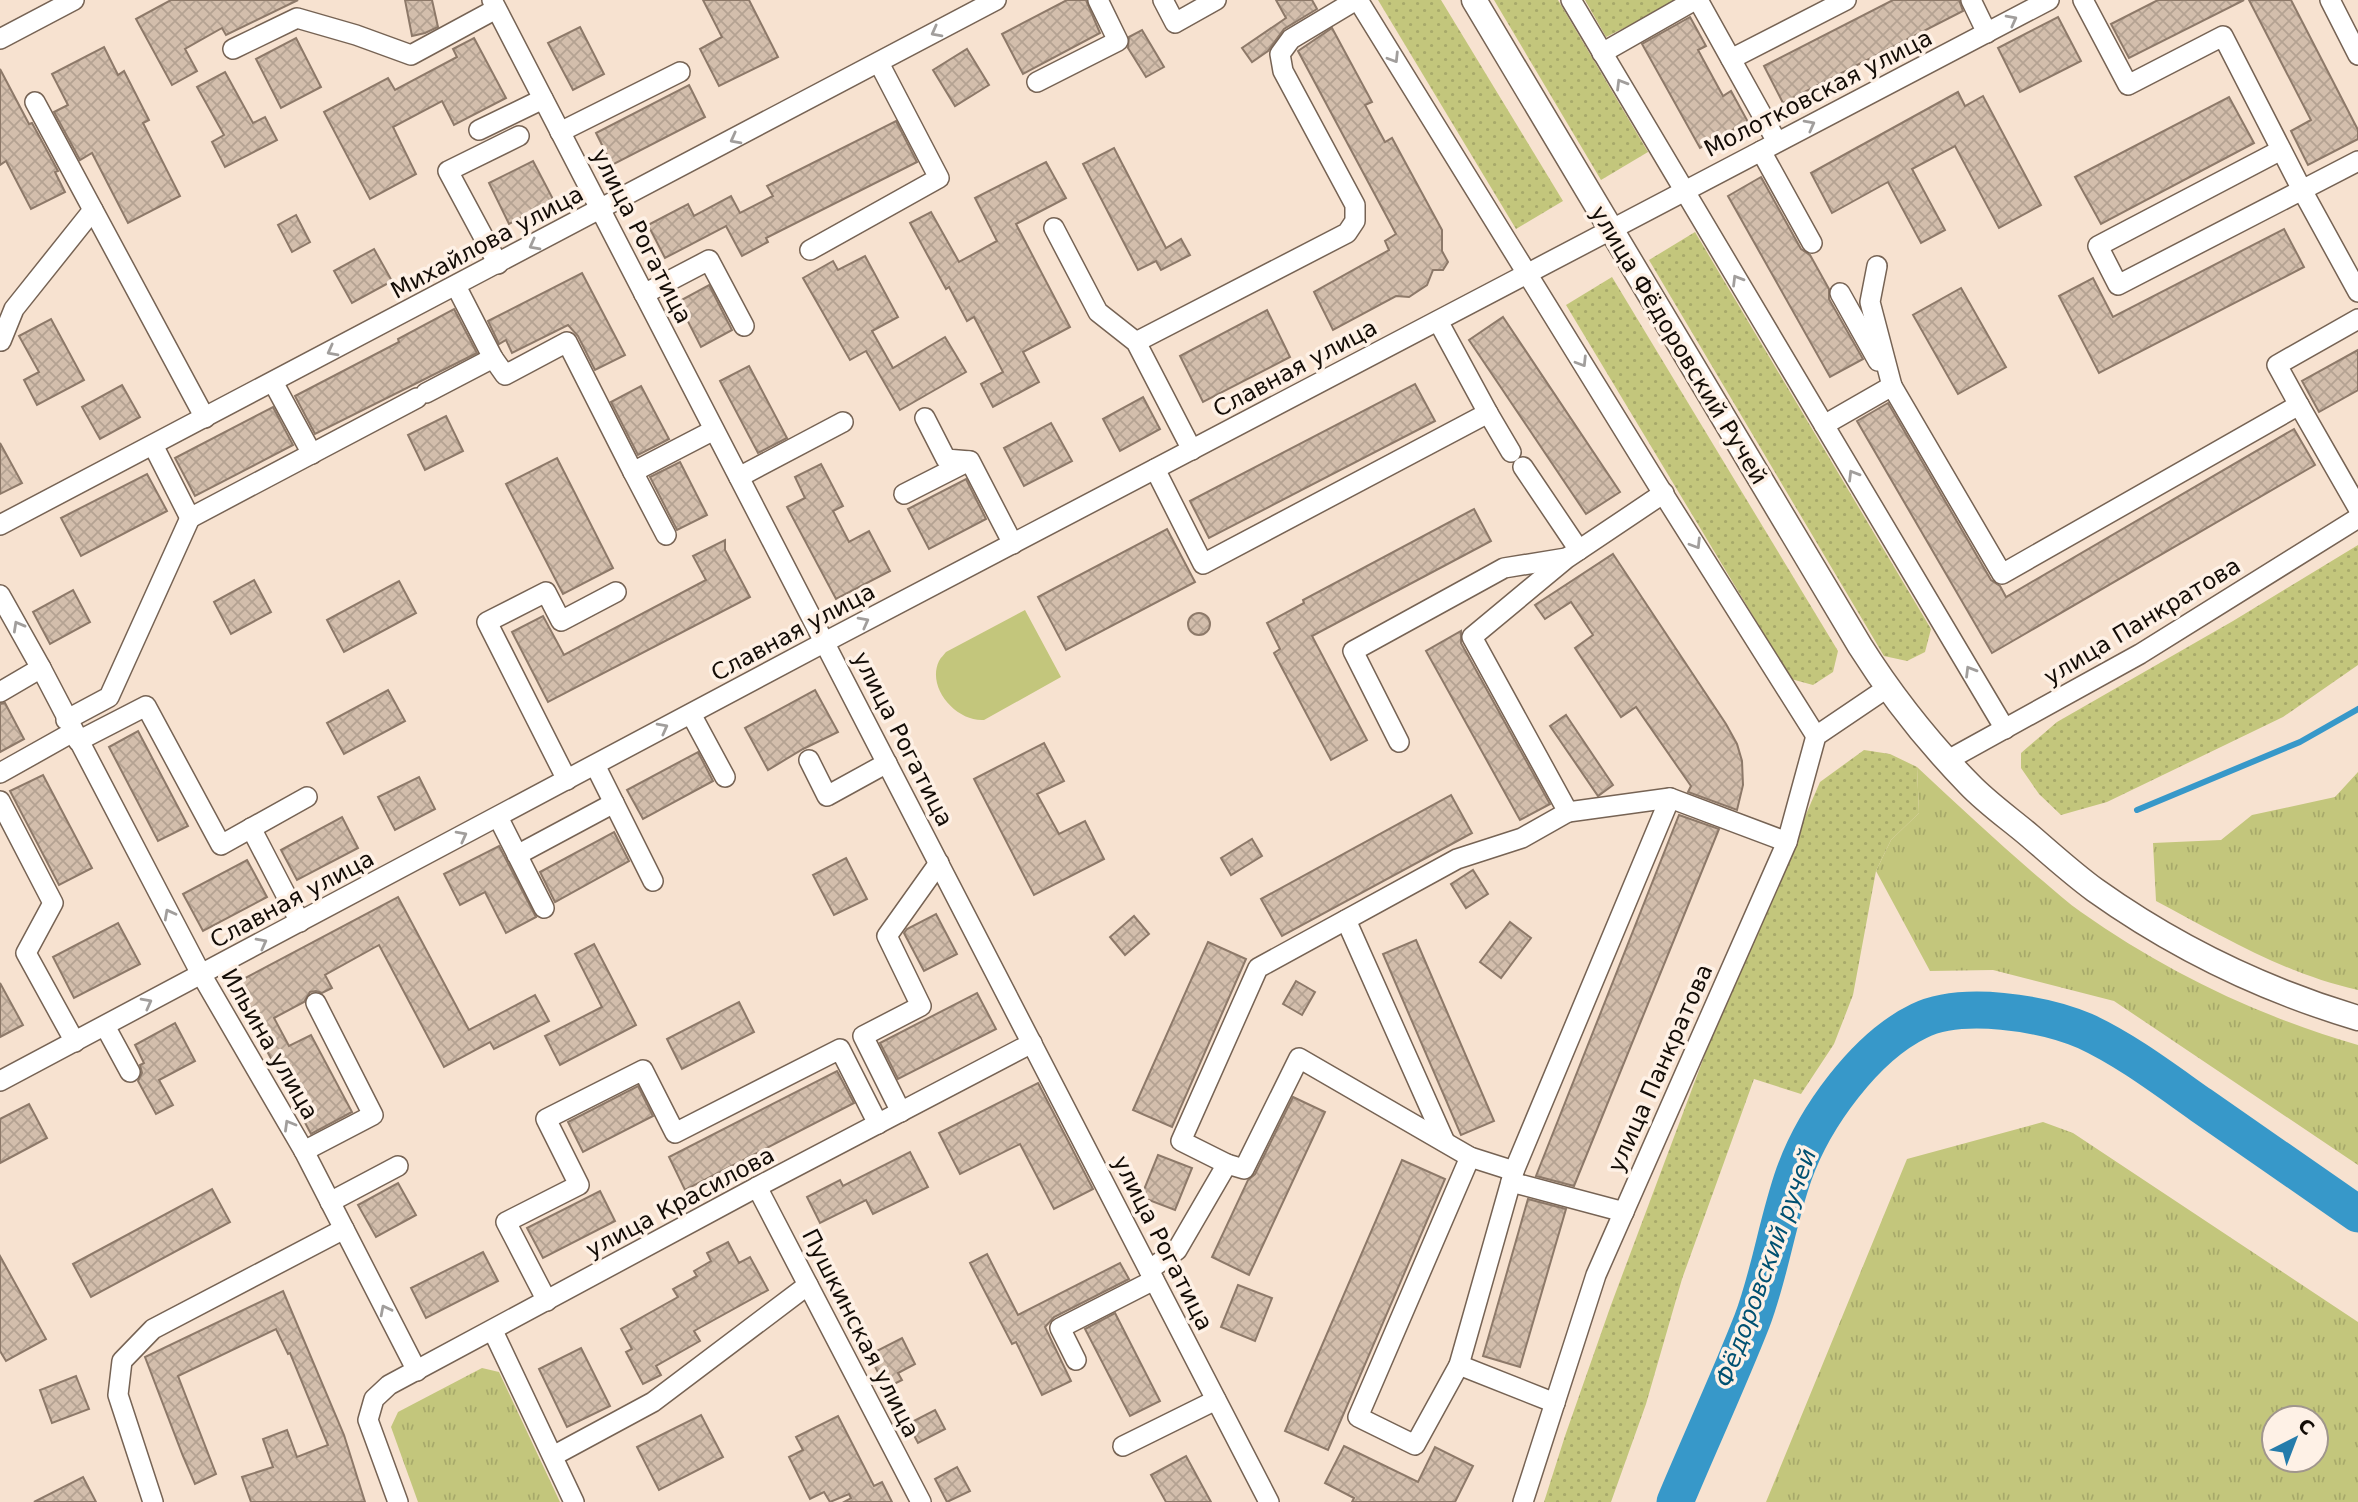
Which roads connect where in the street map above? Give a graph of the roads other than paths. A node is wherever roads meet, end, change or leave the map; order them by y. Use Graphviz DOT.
graph roads {
  1 [pos="74,0"];
  2 [pos="996,0"];
  3 [pos="1098,0"];
  4 [pos="1163,0"];
  5 [pos="1216,0"];
  6 [pos="1357,0"];
  7 [pos="1474,0"];
  8 [pos="1571,0"];
  9 [pos="1696,0"];
  10 [pos="1846,0"];
  11 [pos="1971,0"];
  12 [pos="2049,0"];
  13 [pos="2083,0"];
  14 [pos="2330,0"];
  15 [pos="494,4"];
  16 [pos="1987,33"];
  17 [pos="0,39"];
  18 [pos="233,49"];
  19 [pos="1602,52"];
  20 [pos="2358,55"];
  21 [pos="1731,60"];
  22 [pos="879,63"];
  23 [pos="680,72"];
  24 [pos="1037,82"];
  25 [pos="543,99"];
  26 [pos="36,102"];
  27 [pos="479,130"];
  28 [pos="560,132"];
  29 [pos="519,136"];
  30 [pos="1769,147"];
  31 [pos="2281,150"];
  32 [pos="2358,160"];
  33 [pos="1684,190"];
  34 [pos="2302,190"];
  35 [pos="93,210"];
  36 [pos="600,210"];
  37 [pos="1054,228"];
  38 [pos="1610,230"];
  39 [pos="1812,243"];
  40 [pos="810,250"];
  41 [pos="498,264"];
  42 [pos="1877,266"];
  43 [pos="1527,274"];
  44 [pos="456,286"];
  45 [pos="2358,292"];
  46 [pos="1840,293"];
  47 [pos="644,294"];
  48 [pos="2358,318"];
  49 [pos="1438,321"];
  50 [pos="744,326"];
  51 [pos="1,341"];
  52 [pos="1136,342"];
  53 [pos="493,358"];
  54 [pos="273,382"];
  55 [pos="1892,386"];
  56 [pos="2299,405"];
  57 [pos="1488,413"];
  58 [pos="205,418"];
  59 [pos="925,418"];
  60 [pos="843,422"];
  61 [pos="1824,425"];
  62 [pos="714,430"];
  63 [pos="153,445"];
  64 [pos="1192,450"];
  65 [pos="1511,452"];
  66 [pos="312,454"];
  67 [pos="970,461"];
  68 [pos="1523,467"];
  69 [pos="1155,469"];
  70 [pos="634,472"];
  71 [pos="739,477"];
  72 [pos="1664,493"];
  73 [pos="904,494"];
  74 [pos="2358,508"];
  75 [pos="190,518"];
  76 [pos="2358,518"];
  77 [pos="0,525"];
  78 [pos="666,535"];
  79 [pos="1013,544"];
  80 [pos="1573,554"];
  81 [pos="615,592"];
  82 [pos="0,595"];
  83 [pos="825,642"];
  84 [pos="41,668"];
  85 [pos="1887,688"];
  86 [pos="0,692"];
  87 [pos="691,714"];
  88 [pos="2005,729"];
  89 [pos="72,731"];
  90 [pos="1816,736"];
  91 [pos="1399,742"];
  92 [pos="809,760"];
  93 [pos="1948,761"];
  94 [pos="887,763"];
  95 [pos="595,765"];
  96 [pos="0,773"];
  97 [pos="725,777"];
  98 [pos="567,780"];
  99 [pos="307,797"];
  100 [pos="1670,797"];
  101 [pos="0,801"];
  102 [pos="614,803"];
  103 [pos="1568,812"];
  104 [pos="498,817"];
  105 [pos="251,828"];
  106 [pos="1787,842"];
  107 [pos="517,855"];
  108 [pos="939,863"];
  109 [pos="653,881"];
  110 [pos="544,908"];
  111 [pos="1346,920"];
  112 [pos="300,922"];
  113 [pos="201,975"];
  114 [pos="316,1003"];
  115 [pos="2358,1018"];
  116 [pos="105,1026"];
  117 [pos="75,1042"];
  118 [pos="1032,1043"];
  119 [pos="130,1072"];
  120 [pos="0,1081"];
  121 [pos="901,1112"];
  122 [pos="878,1124"];
  123 [pos="1445,1142"];
  124 [pos="304,1151"];
  125 [pos="1470,1157"];
  126 [pos="1227,1164"];
  127 [pos="398,1166"];
  128 [pos="1512,1177"];
  129 [pos="757,1187"];
  130 [pos="330,1202"];
  131 [pos="1624,1212"];
  132 [pos="344,1229"];
  133 [pos="1152,1275"];
  134 [pos="808,1285"];
  135 [pos="547,1301"];
  136 [pos="493,1331"];
  137 [pos="1076,1360"];
  138 [pos="1459,1365"];
  139 [pos="416,1371"];
  140 [pos="1216,1400"];
  141 [pos="1555,1403"];
  142 [pos="1123,1446"];
  143 [pos="553,1456"];
  144 [pos="153,1502"];
  145 [pos="398,1502"];
  146 [pos="574,1502"];
  147 [pos="921,1502"];
  148 [pos="1269,1502"];
  149 [pos="1523,1502"];
  1 -- 17 [label="street"];
  2 -- 22 [label="street, Михайлова улица, one-way"];
  3 -- 24 [label="street"];
  4 -- 5 [label="street"];
  6 -- 43 [label="street, one-way"];
  6 -- 52 [label="street"];
  7 -- 38 [label="main road, улица Фёдоровский Ручей"];
  8 -- 19 [label="street"];
  9 -- 19 [label="street"];
  9 -- 21 [label="street"];
  10 -- 21 [label="street"];
  11 -- 16 [label="street"];
  16 -- 12 [label="street, Молотковская улица, one-way"];
  13 -- 31 [label="street"];
  14 -- 20 [label="street"];
  15 -- 18 [label="street"];
  15 -- 25 [label="street, улица Рогатица"];
  30 -- 16 [label="street, Молотковская улица, one-way"];
  33 -- 19 [label="street, one-way"];
  21 -- 30 [label="street"];
  22 -- 36 [label="street, Михайлова улица, one-way"];
  22 -- 40 [label="street"];
  23 -- 28 [label="street"];
  25 -- 27 [label="street"];
  25 -- 28 [label="street, улица Рогатица"];
  26 -- 35 [label="street"];
  28 -- 36 [label="street, улица Рогатица"];
  29 -- 41 [label="street"];
  30 -- 33 [label="street, Молотковская улица"];
  30 -- 39 [label="street"];
  31 -- 34 [label="street"];
  31 -- 34 [label="street"];
  32 -- 34 [label="street"];
  33 -- 38 [label="street, Молотковская улица"];
  61 -- 33 [label="street, one-way"];
  34 -- 45 [label="street"];
  35 -- 51 [label="street"];
  35 -- 58 [label="street"];
  36 -- 41 [label="street, Михайлова улица, one-way"];
  36 -- 47 [label="street, улица Рогатица"];
  37 -- 52 [label="street"];
  38 -- 43 [label="street, Славная улица"];
  38 -- 85 [label="main road, улица Фёдоровский Ручей"];
  41 -- 44 [label="street, Михайлова улица"];
  42 -- 55 [label="street"];
  43 -- 49 [label="street, Славная улица"];
  43 -- 72 [label="street, one-way"];
  44 -- 53 [label="street"];
  44 -- 54 [label="street, Михайлова улица, one-way"];
  46 -- 55 [label="street"];
  47 -- 50 [label="street"];
  47 -- 62 [label="street, улица Рогатица"];
  48 -- 56 [label="street"];
  49 -- 57 [label="street"];
  49 -- 64 [label="street, Славная улица"];
  52 -- 64 [label="street"];
  53 -- 66 [label="street"];
  53 -- 70 [label="street"];
  54 -- 58 [label="street, Михайлова улица"];
  54 -- 66 [label="street"];
  55 -- 56 [label="street"];
  55 -- 61 [label="street"];
  56 -- 74 [label="street"];
  57 -- 65 [label="street"];
  57 -- 69 [label="street"];
  58 -- 63 [label="street, Михайлова улица"];
  59 -- 67 [label="street"];
  60 -- 71 [label="street"];
  88 -- 61 [label="street, one-way"];
  62 -- 70 [label="street"];
  62 -- 71 [label="street, улица Рогатица"];
  63 -- 75 [label="street"];
  63 -- 77 [label="street, Михайлова улица"];
  64 -- 69 [label="street, Славная улица"];
  66 -- 75 [label="street"];
  67 -- 73 [label="street"];
  67 -- 79 [label="street"];
  68 -- 80 [label="street"];
  69 -- 79 [label="street, Славная улица"];
  70 -- 78 [label="street"];
  71 -- 83 [label="street, улица Рогатица"];
  72 -- 80 [label="street"];
  72 -- 90 [label="street, one-way"];
  75 -- 89 [label="street"];
  76 -- 88 [label="street, улица Панкратова"];
  83 -- 79 [label="street, Славная улица, one-way"];
  80 -- 91 [label="street"];
  80 -- 103 [label="street"];
  81 -- 98 [label="street"];
  84 -- 82 [label="street, Ильина улица, one-way"];
  83 -- 87 [label="street, Славная улица"];
  83 -- 94 [label="street, улица Рогатица"];
  84 -- 86 [label="street"];
  84 -- 89 [label="street, Ильина улица"];
  85 -- 90 [label="street"];
  85 -- 93 [label="main road, улица Фёдоровский Ручей"];
  95 -- 87 [label="street, Славная улица, one-way"];
  87 -- 97 [label="street"];
  88 -- 93 [label="street, улица Панкратова"];
  89 -- 96 [label="street"];
  89 -- 105 [label="street"];
  113 -- 89 [label="street, Ильина улица, one-way"];
  90 -- 106 [label="street, улица Панкратова"];
  92 -- 94 [label="street"];
  93 -- 115 [label="main road, улица Фёдоровский Ручей"];
  94 -- 108 [label="street, улица Рогатица"];
  95 -- 98 [label="street, Славная улица"];
  95 -- 102 [label="street"];
  98 -- 104 [label="street, Славная улица"];
  99 -- 105 [label="street"];
  100 -- 103 [label="street"];
  100 -- 106 [label="street"];
  100 -- 128 [label="street"];
  101 -- 117 [label="street"];
  102 -- 107 [label="street"];
  102 -- 109 [label="street"];
  103 -- 111 [label="street"];
  104 -- 107 [label="street"];
  112 -- 104 [label="street, Славная улица, one-way"];
  105 -- 112 [label="street"];
  106 -- 131 [label="street, улица Панкратова"];
  107 -- 110 [label="street"];
  108 -- 118 [label="street, улица Рогатица"];
  108 -- 121 [label="street"];
  111 -- 123 [label="street"];
  111 -- 126 [label="street"];
  113 -- 112 [label="street, Славная улица, one-way"];
  116 -- 113 [label="street, Славная улица, one-way"];
  124 -- 113 [label="street, Ильина улица, one-way"];
  114 -- 124 [label="street"];
  116 -- 117 [label="street, Славная улица"];
  116 -- 119 [label="street"];
  117 -- 120 [label="street, Славная улица"];
  118 -- 121 [label="street, улица Красилова"];
  118 -- 133 [label="street, улица Рогатица"];
  121 -- 122 [label="street, улица Красилова"];
  122 -- 129 [label="street, улица Красилова"];
  122 -- 135 [label="street"];
  123 -- 125 [label="street"];
  123 -- 126 [label="street"];
  124 -- 130 [label="street, Ильина улица"];
  125 -- 128 [label="street"];
  125 -- 138 [label="street"];
  126 -- 133 [label="street"];
  127 -- 130 [label="street"];
  128 -- 131 [label="street"];
  128 -- 138 [label="street"];
  129 -- 134 [label="street, Пушкинская улица"];
  129 -- 135 [label="street, улица Красилова"];
  130 -- 132 [label="street, Ильина улица"];
  131 -- 141 [label="street, улица Панкратова"];
  139 -- 132 [label="street, Ильина улица, one-way"];
  132 -- 144 [label="street"];
  133 -- 137 [label="street"];
  133 -- 140 [label="street, улица Рогатица"];
  134 -- 143 [label="street"];
  134 -- 147 [label="street, Пушкинская улица"];
  135 -- 136 [label="street, улица Красилова"];
  136 -- 139 [label="street, улица Красилова"];
  136 -- 143 [label="street"];
  138 -- 141 [label="street"];
  139 -- 145 [label="street, улица Красилова"];
  140 -- 142 [label="street"];
  140 -- 148 [label="street, улица Рогатица"];
  141 -- 149 [label="street, улица Панкратова"];
  143 -- 146 [label="street"];
}
